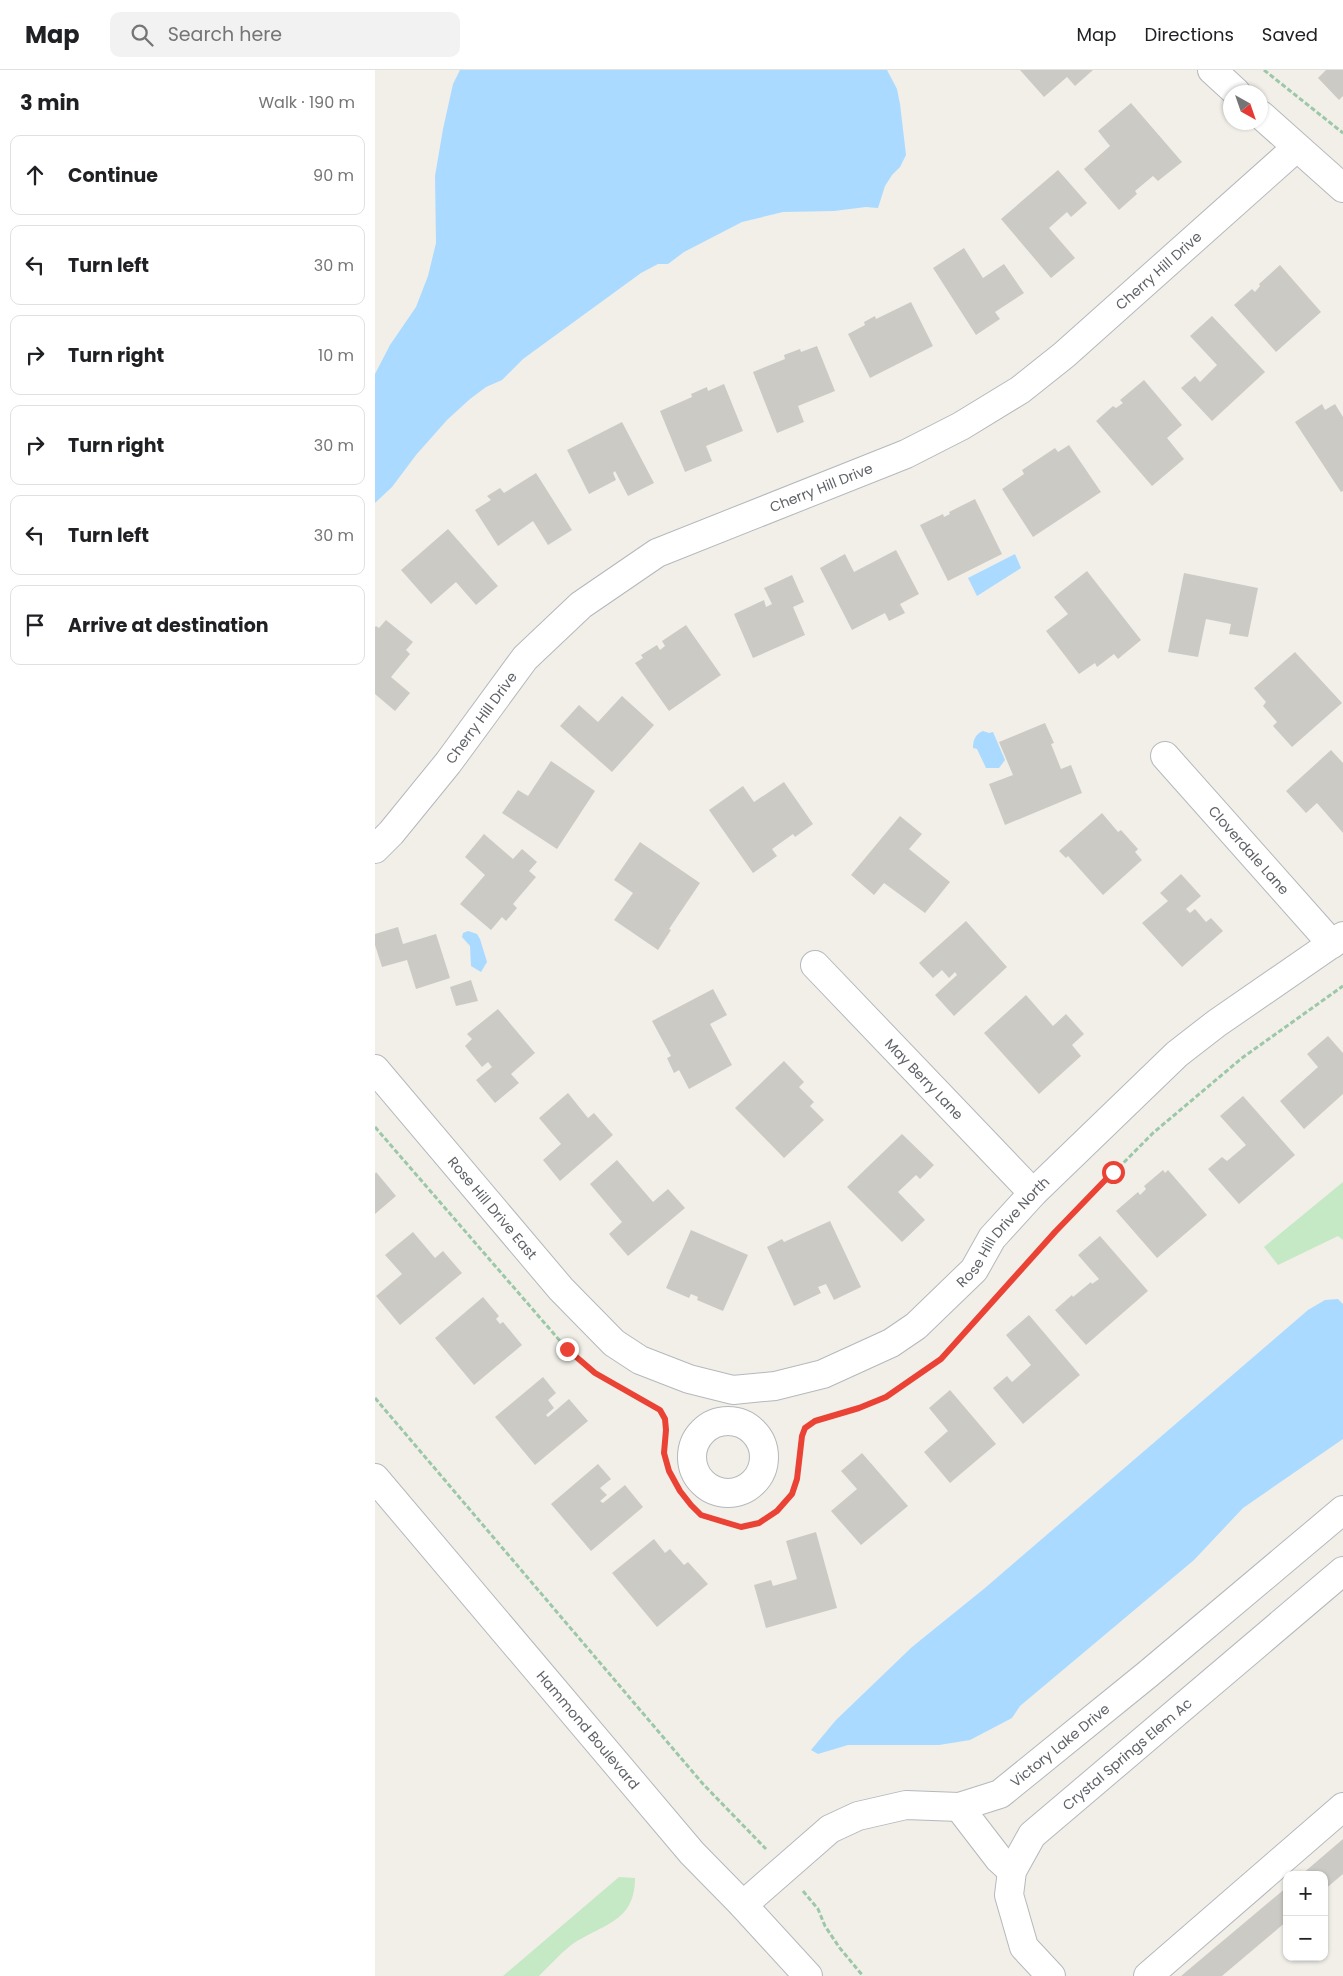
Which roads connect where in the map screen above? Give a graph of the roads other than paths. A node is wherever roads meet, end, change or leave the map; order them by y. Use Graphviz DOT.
graph roads {
  1 [pos="1211,70"];
  2 [pos="1228,85"];
  3 [pos="1268,122"];
  4 [pos="1296,148"];
  5 [pos="1343,188"];
  6 [pos="1165,756"];
  7 [pos="375,849"];
  8 [pos="1338,940"];
  9 [pos="815,965"];
  10 [pos="375,1069"];
  11 [pos="1033,1193"];
  12 [pos="614,1343"];
  13 [pos="733,1390"];
  14 [pos="731,1420"];
  15 [pos="375,1478"];
  16 [pos="1343,1510"];
  17 [pos="1343,1571"];
  18 [pos="959,1807"];
  19 [pos="1343,1807"];
  20 [pos="1011,1870"];
  21 [pos="743,1905"];
  22 [pos="808,1976"];
  23 [pos="1051,1976"];
  24 [pos="1148,1976"];
  1 -- 2 [label="street"];
  3 -- 4 [label="street"];
  4 -- 5 [label="street"];
  4 -- 7 [label="street, Cherry Hill Drive"];
  6 -- 8 [label="street, Cloverdale Lane"];
  8 -- 11 [label="street, Rose Hill Drive North"];
  9 -- 11 [label="street, May Berry Lane"];
  10 -- 12 [label="street, Rose Hill Drive East"];
  11 -- 13 [label="street, Rose Hill Drive North"];
  12 -- 13 [label="street, Rose Hill Drive North"];
  13 -- 14 [label="street"];
  15 -- 21 [label="street, Hammond Boulevard"];
  16 -- 18 [label="street, Victory Lake Drive"];
  17 -- 20 [label="street, Crystal Springs Elem Ac"];
  18 -- 20 [label="street"];
  18 -- 21 [label="street, Victory Lake Drive"];
  19 -- 24 [label="street"];
  20 -- 23 [label="street, Crystal Springs Elem Ac"];
  21 -- 22 [label="street, Hammond Boulevard"];
}
